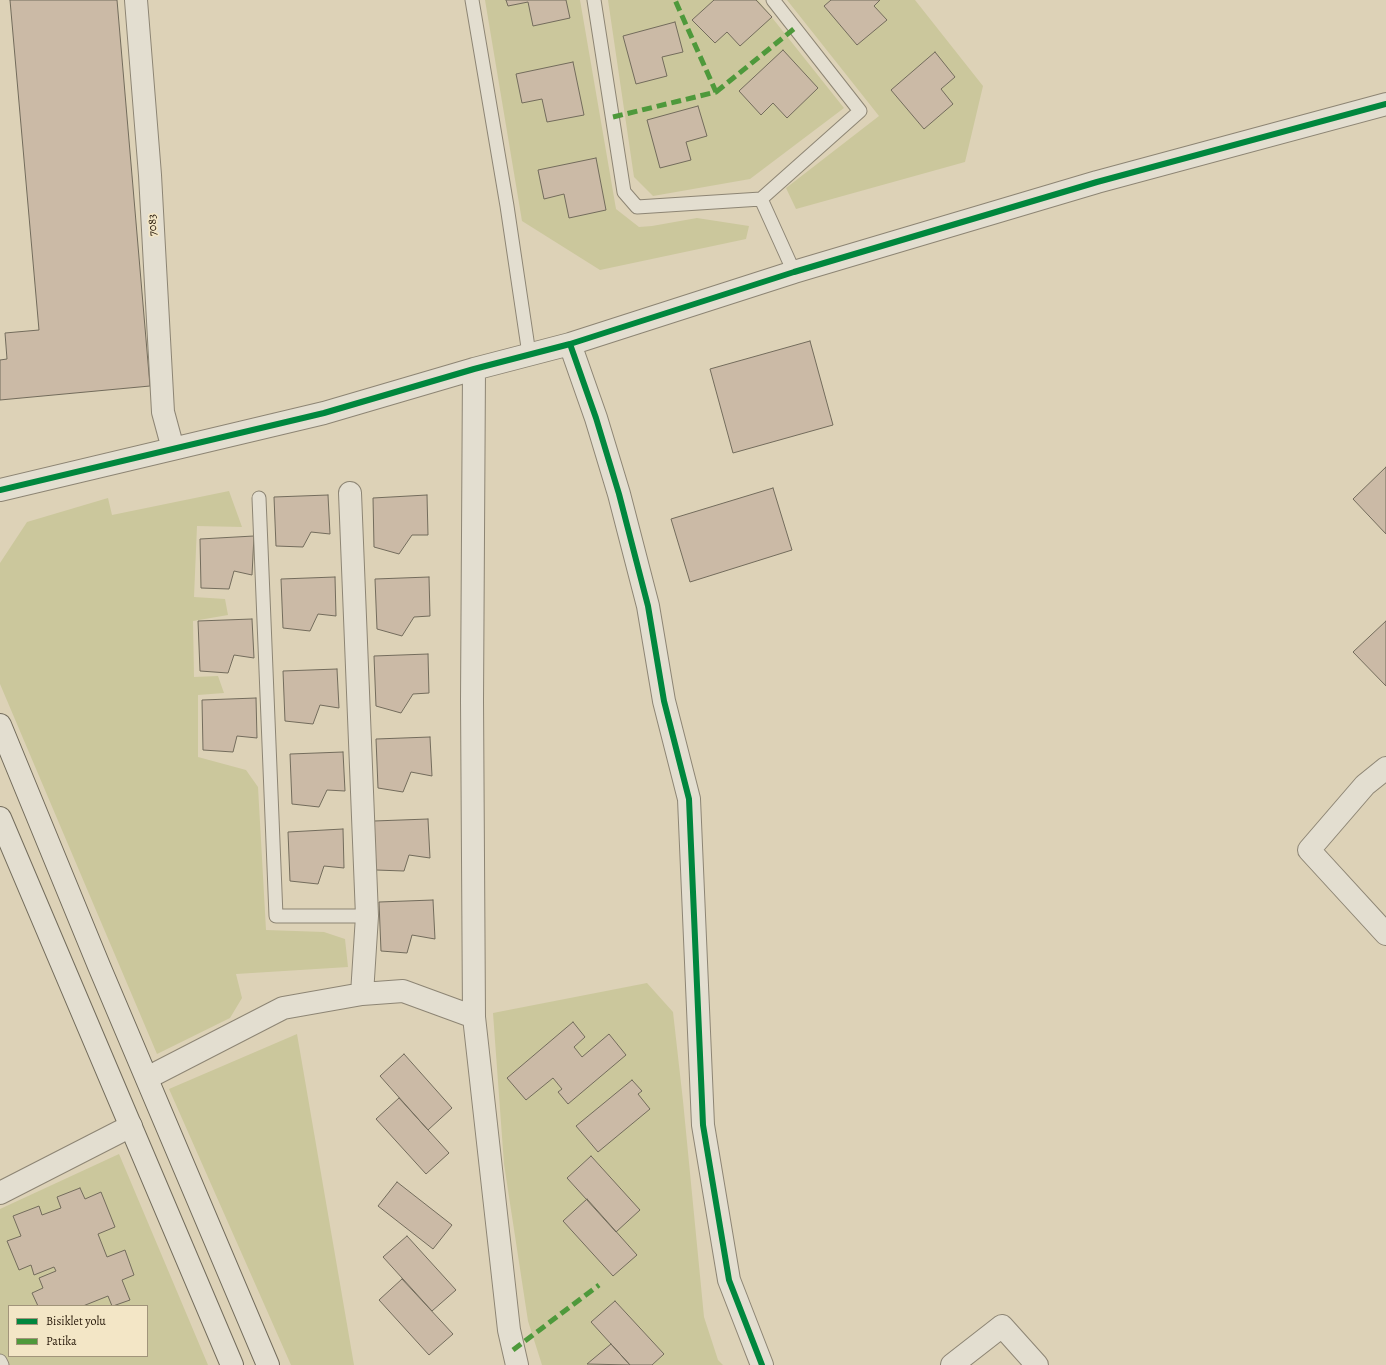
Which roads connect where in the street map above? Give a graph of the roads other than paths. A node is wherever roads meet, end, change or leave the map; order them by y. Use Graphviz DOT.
graph roads {
  1 [pos="136,0"];
  2 [pos="472,0"];
  3 [pos="594,0"];
  4 [pos="774,0"];
  5 [pos="1386,104"];
  6 [pos="761,199"];
  7 [pos="794,272"];
  8 [pos="570,344"];
  9 [pos="529,354"];
  10 [pos="474,369"];
  11 [pos="173,449"];
  12 [pos="0,490"];
  13 [pos="350,493"];
  14 [pos="259,498"];
  15 [pos="0,725"];
  16 [pos="1386,768"];
  17 [pos="0,818"];
  18 [pos="367,916"];
  19 [pos="1386,934"];
  20 [pos="362,994"];
  21 [pos="474,1017"];
  22 [pos="147,1078"];
  23 [pos="131,1126"];
  24 [pos="0,1193"];
  25 [pos="0,1361"];
  26 [pos="2,1365"];
  27 [pos="232,1365"];
  28 [pos="268,1365"];
  29 [pos="517,1365"];
  30 [pos="762,1365"];
  31 [pos="952,1365"];
  32 [pos="1037,1365"];
  1 -- 11 [label="street, 7083"];
  2 -- 9 [label="lane"];
  3 -- 6 [label="lane"];
  4 -- 6 [label="lane"];
  5 -- 7 [label="street"];
  6 -- 7 [label="lane"];
  7 -- 8 [label="street"];
  8 -- 9 [label="street"];
  8 -- 30 [label="street"];
  9 -- 10 [label="street"];
  10 -- 11 [label="street"];
  10 -- 21 [label="street"];
  11 -- 12 [label="street"];
  13 -- 18 [label="street"];
  14 -- 18 [label="lane"];
  15 -- 22 [label="street"];
  16 -- 19 [label="street"];
  17 -- 23 [label="street"];
  18 -- 20 [label="street"];
  20 -- 21 [label="street"];
  20 -- 22 [label="street"];
  21 -- 29 [label="street"];
  22 -- 28 [label="street"];
  23 -- 24 [label="street"];
  23 -- 27 [label="street"];
  25 -- 26 [label="lane"];
  31 -- 32 [label="street"];
}
